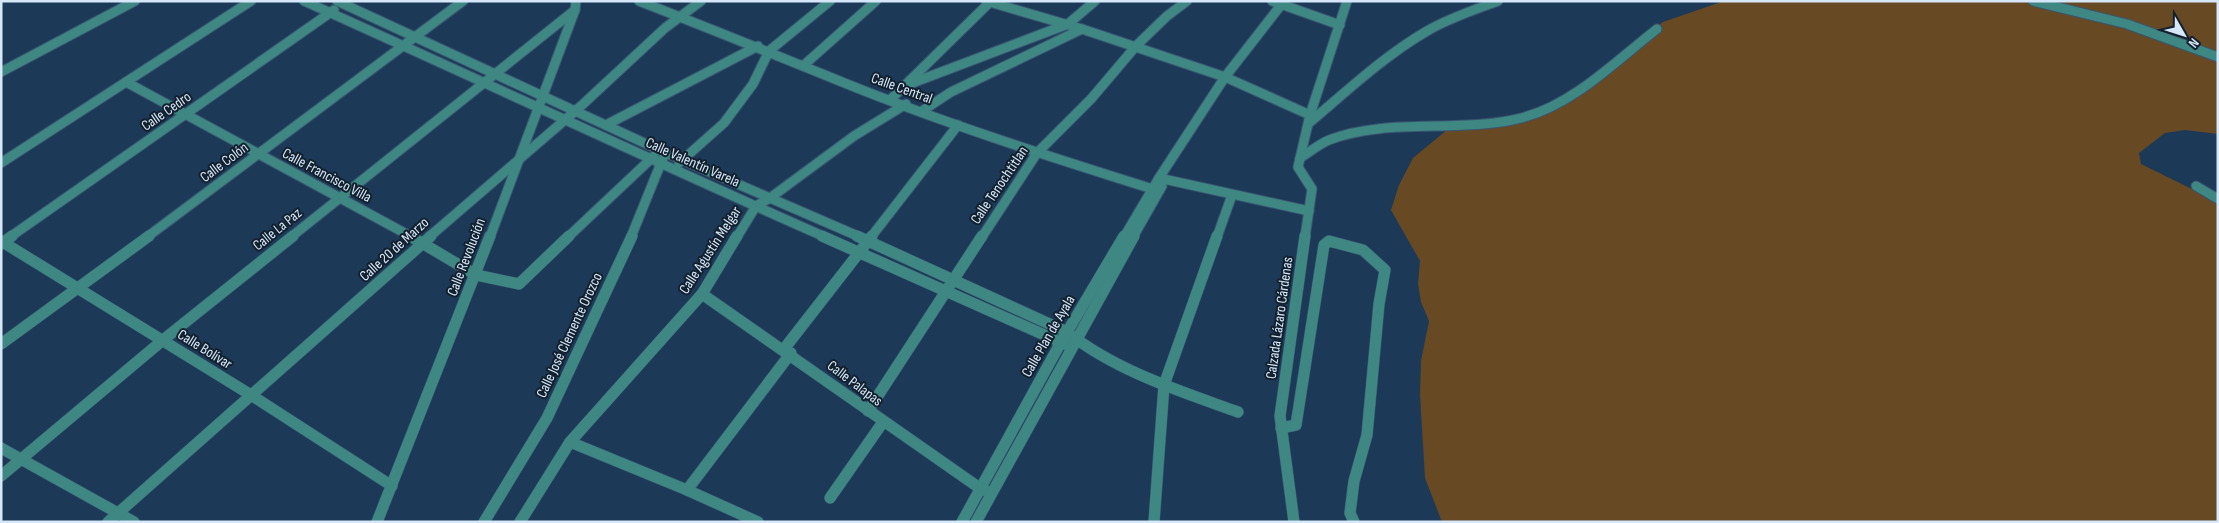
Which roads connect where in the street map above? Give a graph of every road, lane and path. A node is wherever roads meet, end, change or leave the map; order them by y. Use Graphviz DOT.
graph roads {
  1 [pos="135,1"];
  2 [pos="251,1"];
  3 [pos="304,1"];
  4 [pos="463,1"];
  5 [pos="639,1"];
  6 [pos="701,1"];
  7 [pos="830,1"];
  8 [pos="876,1"];
  9 [pos="1095,1"];
  10 [pos="1186,1"];
  11 [pos="1272,1"];
  12 [pos="1347,1"];
  13 [pos="1498,1"];
  14 [pos="2033,1"];
  15 [pos="342,2"];
  16 [pos="989,2"];
  17 [pos="1281,4"];
  18 [pos="575,6"];
  19 [pos="329,14"];
  20 [pos="679,15"];
  21 [pos="1068,24"];
  22 [pos="1340,25"];
  23 [pos="1082,29"];
  24 [pos="1657,29"];
  25 [pos="415,37"];
  26 [pos="403,45"];
  27 [pos="758,46"];
  28 [pos="1136,46"];
  29 [pos="769,51"];
  30 [pos="2218,56"];
  31 [pos="804,65"];
  32 [pos="1,72"];
  33 [pos="494,74"];
  34 [pos="1225,78"];
  35 [pos="126,82"];
  36 [pos="484,82"];
  37 [pos="907,85"];
  38 [pos="542,95"];
  39 [pos="891,99"];
  40 [pos="906,104"];
  41 [pos="538,106"];
  42 [pos="575,110"];
  43 [pos="922,111"];
  44 [pos="186,114"];
  45 [pos="566,119"];
  46 [pos="1310,119"];
  47 [pos="606,125"];
  48 [pos="958,125"];
  49 [pos="663,152"];
  50 [pos="1037,153"];
  51 [pos="258,155"];
  52 [pos="519,158"];
  53 [pos="1300,158"];
  54 [pos="683,160"];
  55 [pos="655,162"];
  56 [pos="1,163"];
  57 [pos="673,169"];
  58 [pos="1162,179"];
  59 [pos="2218,189"];
  60 [pos="1155,190"];
  61 [pos="1232,195"];
  62 [pos="770,198"];
  63 [pos="339,199"];
  64 [pos="2218,199"];
  65 [pos="756,206"];
  66 [pos="1309,211"];
  67 [pos="868,241"];
  68 [pos="2,242"];
  69 [pos="423,243"];
  70 [pos="860,252"];
  71 [pos="476,275"];
  72 [pos="953,281"];
  73 [pos="80,288"];
  74 [pos="945,292"];
  75 [pos="702,294"];
  76 [pos="1071,339"];
  77 [pos="163,340"];
  78 [pos="1,344"];
  79 [pos="1060,344"];
  80 [pos="787,351"];
  81 [pos="1164,385"];
  82 [pos="251,395"];
  83 [pos="868,411"];
  84 [pos="1238,412"];
  85 [pos="883,422"];
  86 [pos="1281,428"];
  87 [pos="570,442"];
  88 [pos="1,448"];
  89 [pos="23,459"];
  90 [pos="1,476"];
  91 [pos="392,486"];
  92 [pos="688,490"];
  93 [pos="986,491"];
  94 [pos="830,498"];
  95 [pos="119,512"];
  96 [pos="749,520"];
  97 [pos="108,522"];
  98 [pos="134,522"];
  99 [pos="377,522"];
  100 [pos="484,522"];
  101 [pos="520,522"];
  102 [pos="962,522"];
  103 [pos="976,522"];
  104 [pos="1154,522"];
  105 [pos="1294,522"];
  106 [pos="1354,522"];
  1 -- 32 [label="street"];
  2 -- 35 [label="street"];
  3 -- 19 [label="street, Calle Valentín Varela"];
  4 -- 25 [label="street, Calle Colón"];
  5 -- 20 [label="street, Calle Central"];
  6 -- 20 [label="street, Calle 20 de Marzo"];
  7 -- 29 [label="street"];
  8 -- 31 [label="street"];
  9 -- 21 [label="street"];
  10 -- 28 [label="street, Calle Tenochtitlan"];
  11 -- 17 [label="street"];
  12 -- 22 [label="street"];
  13 -- 46 [label="street"];
  14 -- 30 [label="street"];
  15 -- 19 [label="street, Calle Cedro"];
  15 -- 25 [label="street, Calle Valentín Varela"];
  16 -- 21 [label="street"];
  16 -- 37 [label="street"];
  17 -- 22 [label="street"];
  17 -- 34 [label="street, Calle Plan de Ayala"];
  18 -- 33 [label="street, Calle La Paz"];
  18 -- 38 [label="street, Calle Revolución"];
  19 -- 26 [label="street, Calle Valentín Varela"];
  19 -- 44 [label="street, Calle Cedro"];
  20 -- 27 [label="street, Calle Central"];
  20 -- 42 [label="street, Calle 20 de Marzo"];
  21 -- 23 [label="street"];
  21 -- 37 [label="street"];
  22 -- 46 [label="street"];
  23 -- 28 [label="street"];
  23 -- 43 [label="street"];
  24 -- 53 [label="street"];
  25 -- 26 [label="street, Calle Colón"];
  25 -- 33 [label="street, Calle Valentín Varela"];
  26 -- 36 [label="street, Calle Valentín Varela"];
  26 -- 51 [label="street, Calle Colón"];
  27 -- 29 [label="street, Calle Central"];
  27 -- 47 [label="street"];
  28 -- 34 [label="street"];
  28 -- 50 [label="street, Calle Tenochtitlan"];
  29 -- 31 [label="street, Calle Central"];
  29 -- 54 [label="street"];
  31 -- 39 [label="street, Calle Central"];
  33 -- 36 [label="street, Calle La Paz"];
  33 -- 38 [label="street, Calle Valentín Varela"];
  34 -- 46 [label="street"];
  34 -- 58 [label="street, Calle Plan de Ayala"];
  35 -- 44 [label="street, Calle Francisco Villa"];
  35 -- 56 [label="street"];
  36 -- 41 [label="street, Calle Valentín Varela"];
  36 -- 63 [label="street, Calle La Paz"];
  37 -- 39 [label="street"];
  38 -- 41 [label="street, Calle Revolución"];
  38 -- 42 [label="street, Calle Valentín Varela"];
  39 -- 40 [label="street, Calle Central"];
  40 -- 43 [label="street, Calle Central"];
  40 -- 62 [label="street, Calle Agustín Melgar"];
  41 -- 45 [label="street, Calle Valentín Varela"];
  41 -- 52 [label="street, Calle Revolución"];
  42 -- 45 [label="street, Calle 20 de Marzo"];
  42 -- 47 [label="street, Calle Valentín Varela"];
  43 -- 48 [label="street, Calle Central"];
  44 -- 51 [label="street, Calle Francisco Villa"];
  44 -- 68 [label="street, Calle Cedro"];
  45 -- 52 [label="street, Calle 20 de Marzo"];
  45 -- 55 [label="street, Calle Valentín Varela"];
  46 -- 53 [label="street"];
  47 -- 49 [label="street, Calle Valentín Varela"];
  48 -- 50 [label="street, Calle Central"];
  48 -- 67 [label="street"];
  49 -- 54 [label="street, Calle Valentín Varela"];
  49 -- 55 [label="street, Calle José Clemente Orozco"];
  50 -- 60 [label="street, Calle Central"];
  50 -- 72 [label="street, Calle Tenochtitlan"];
  51 -- 63 [label="street, Calle Francisco Villa"];
  51 -- 73 [label="street, Calle Colón"];
  52 -- 69 [label="street, Calle 20 de Marzo"];
  52 -- 71 [label="street, Calle Revolución"];
  53 -- 66 [label="street, Calzada Lázaro Cárdenas"];
  54 -- 57 [label="street"];
  54 -- 62 [label="street, Calle Valentín Varela"];
  55 -- 57 [label="street, Calle Valentín Varela"];
  55 -- 71 [label="street, Calle Francisco Villa"];
  55 -- 100 [label="street, Calle José Clemente Orozco"];
  57 -- 65 [label="street, Calle Valentín Varela"];
  58 -- 60 [label="street, Calle Plan de Ayala"];
  58 -- 61 [label="street"];
  59 -- 64 [label="street"];
  60 -- 76 [label="street, Calle Plan de Ayala"];
  61 -- 66 [label="street"];
  61 -- 81 [label="street"];
  62 -- 65 [label="street, Calle Agustín Melgar"];
  62 -- 67 [label="street, Calle Valentín Varela"];
  63 -- 69 [label="street, Calle Francisco Villa"];
  63 -- 77 [label="street, Calle La Paz"];
  65 -- 70 [label="street, Calle Valentín Varela"];
  65 -- 75 [label="street, Calle Agustín Melgar"];
  66 -- 86 [label="street, Calzada Lázaro Cárdenas"];
  67 -- 70 [label="street"];
  67 -- 72 [label="street, Calle Valentín Varela"];
  68 -- 73 [label="street, Calle Bolívar"];
  69 -- 71 [label="street, Calle Francisco Villa"];
  69 -- 82 [label="street, Calle 20 de Marzo"];
  70 -- 74 [label="street, Calle Valentín Varela"];
  70 -- 80 [label="street"];
  71 -- 91 [label="street, Calle Revolución"];
  72 -- 74 [label="street, Calle Tenochtitlan"];
  72 -- 76 [label="street, Calle Valentín Varela"];
  73 -- 77 [label="street, Calle Bolívar"];
  73 -- 78 [label="street, Calle Colón"];
  74 -- 79 [label="street, Calle Valentín Varela"];
  74 -- 83 [label="street, Calle Tenochtitlan"];
  75 -- 80 [label="street, Calle Palapas"];
  75 -- 87 [label="street, Calle Agustín Melgar"];
  76 -- 79 [label="street, Calle Plan de Ayala"];
  76 -- 81 [label="street"];
  76 -- 93 [label="street, Calle Plan de Ayala"];
  77 -- 82 [label="street, Calle Bolívar"];
  77 -- 89 [label="street, Calle La Paz"];
  79 -- 93 [label="street, Calle Plan de Ayala"];
  80 -- 83 [label="street, Calle Palapas"];
  80 -- 92 [label="street"];
  81 -- 84 [label="street"];
  81 -- 104 [label="street"];
  82 -- 91 [label="street, Calle Bolívar"];
  82 -- 95 [label="street, Calle 20 de Marzo"];
  83 -- 85 [label="street, Calle Palapas"];
  85 -- 93 [label="street, Calle Palapas"];
  85 -- 94 [label="street"];
  86 -- 105 [label="street, Calzada Lázaro Cárdenas"];
  86 -- 106 [label="street"];
  87 -- 92 [label="street"];
  87 -- 101 [label="street, Calle Agustín Melgar"];
  88 -- 89 [label="street"];
  89 -- 90 [label="street, Calle La Paz"];
  89 -- 95 [label="street"];
  91 -- 99 [label="street, Calle Revolución"];
  92 -- 96 [label="street"];
  93 -- 102 [label="street, Calle Plan de Ayala"];
  93 -- 103 [label="street, Calle Plan de Ayala"];
  95 -- 97 [label="street, Calle 20 de Marzo"];
  95 -- 98 [label="street"];
}
